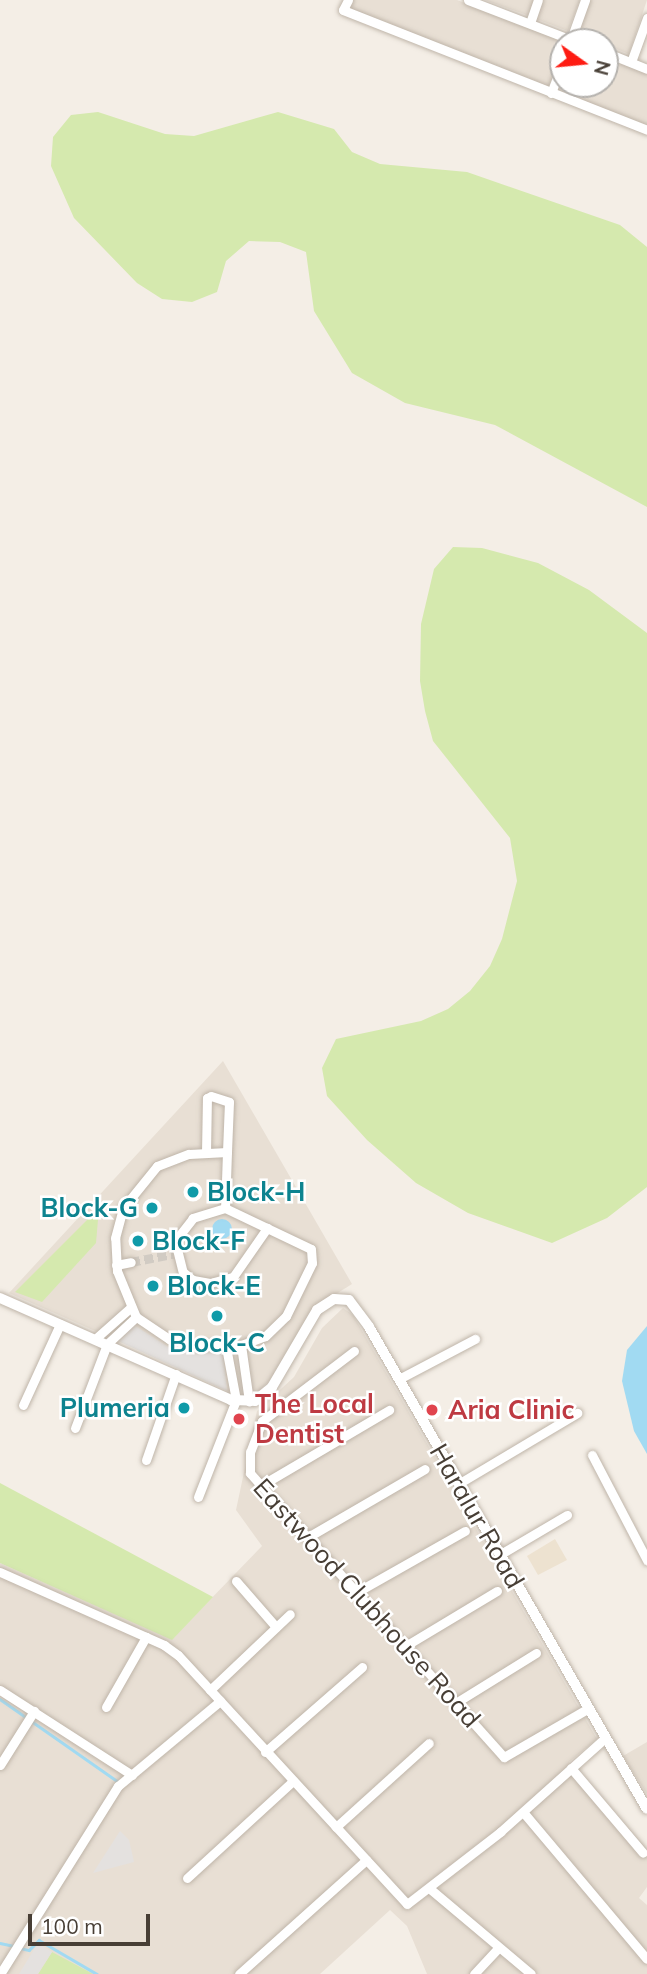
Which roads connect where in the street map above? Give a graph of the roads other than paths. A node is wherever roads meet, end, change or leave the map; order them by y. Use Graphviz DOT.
graph roads {
  1 [pos="348,0"];
  2 [pos="538,0"];
  3 [pos="585,0"];
  4 [pos="475,1"];
  5 [pos="530,23"];
  6 [pos="646,23"];
  7 [pos="577,28"];
  8 [pos="549,31"];
  9 [pos="619,57"];
  10 [pos="631,62"];
  11 [pos="647,69"];
  12 [pos="549,92"];
  13 [pos="564,98"];
  14 [pos="647,130"];
  15 [pos="227,1152"];
  16 [pos="206,1153"];
  17 [pos="225,1208"];
  18 [pos="267,1228"];
  19 [pos="131,1262"];
  20 [pos="116,1265"];
  21 [pos="0,1298"];
  22 [pos="130,1308"];
  23 [pos="136,1317"];
  24 [pos="60,1324"];
  25 [pos="95,1339"];
  26 [pos="475,1339"];
  27 [pos="107,1345"];
  28 [pos="240,1345"];
  29 [pos="226,1347"];
  30 [pos="354,1351"];
  31 [pos="176,1374"];
  32 [pos="399,1379"];
  33 [pos="236,1400"];
  34 [pos="249,1401"];
  35 [pos="23,1405"];
  36 [pos="388,1410"];
  37 [pos="577,1413"];
  38 [pos="75,1429"];
  39 [pos="592,1455"];
  40 [pos="146,1460"];
  41 [pos="425,1469"];
  42 [pos="458,1484"];
  43 [pos="260,1486"];
  44 [pos="198,1497"];
  45 [pos="566,1514"];
  46 [pos="465,1531"];
  47 [pos="308,1537"];
  48 [pos="499,1555"];
  49 [pos="646,1555"];
  50 [pos="0,1572"];
  51 [pos="236,1581"];
  52 [pos="497,1591"];
  53 [pos="357,1592"];
  54 [pos="290,1614"];
  55 [pos="276,1627"];
  56 [pos="146,1637"];
  57 [pos="408,1645"];
  58 [pos="536,1653"];
  59 [pos="362,1667"];
  60 [pos="210,1689"];
  61 [pos="0,1690"];
  62 [pos="220,1701"];
  63 [pos="457,1702"];
  64 [pos="106,1707"];
  65 [pos="587,1709"];
  66 [pos="31,1717"];
  67 [pos="604,1739"];
  68 [pos="429,1743"];
  69 [pos="265,1752"];
  70 [pos="0,1765"];
  71 [pos="571,1768"];
  72 [pos="132,1775"];
  73 [pos="293,1781"];
  74 [pos="647,1809"];
  75 [pos="523,1812"];
  76 [pos="337,1827"];
  77 [pos="643,1853"];
  78 [pos="366,1860"];
  79 [pos="187,1878"];
  80 [pos="429,1888"];
  81 [pos="498,1948"];
  82 [pos="647,1959"];
  83 [pos="0,1974"];
  84 [pos="239,1974"];
  85 [pos="474,1974"];
  86 [pos="531,1974"];
  1 -- 12 [label="street"];
  2 -- 5 [label="street"];
  3 -- 7 [label="street"];
  4 -- 5 [label="street"];
  5 -- 8 [label="street"];
  6 -- 10 [label="street"];
  9 -- 10 [label="street"];
  10 -- 11 [label="street"];
  13 -- 14 [label="street"];
  15 -- 16 [label="street"];
  15 -- 16 [label="street"];
  15 -- 17 [label="street"];
  16 -- 20 [label="street"];
  17 -- 18 [label="street"];
  17 -- 18 [label="street"];
  18 -- 28 [label="street"];
  19 -- 20 [label="street"];
  20 -- 22 [label="street"];
  21 -- 24 [label="street"];
  22 -- 23 [label="street"];
  22 -- 25 [label="street"];
  23 -- 27 [label="street"];
  23 -- 29 [label="street"];
  24 -- 25 [label="street"];
  24 -- 35 [label="street"];
  25 -- 27 [label="street"];
  26 -- 32 [label="street"];
  27 -- 31 [label="street"];
  27 -- 38 [label="street"];
  28 -- 29 [label="street"];
  28 -- 34 [label="street"];
  29 -- 33 [label="street"];
  30 -- 43 [label="street, Eastwood Clubhouse Road"];
  31 -- 33 [label="street"];
  31 -- 40 [label="street"];
  32 -- 34 [label="street, Haralur Road"];
  32 -- 42 [label="street, Haralur Road"];
  33 -- 34 [label="street"];
  33 -- 44 [label="street"];
  36 -- 43 [label="street"];
  37 -- 42 [label="street"];
  39 -- 49 [label="street"];
  41 -- 47 [label="street"];
  42 -- 48 [label="street, Haralur Road"];
  43 -- 47 [label="street, Eastwood Clubhouse Road"];
  45 -- 48 [label="street"];
  46 -- 53 [label="street"];
  47 -- 53 [label="street, Eastwood Clubhouse Road"];
  48 -- 65 [label="street, Haralur Road"];
  50 -- 56 [label="street"];
  51 -- 55 [label="street"];
  52 -- 57 [label="street"];
  53 -- 57 [label="street, Eastwood Clubhouse Road"];
  54 -- 55 [label="street"];
  55 -- 60 [label="street"];
  56 -- 60 [label="street"];
  56 -- 64 [label="street"];
  57 -- 63 [label="street, Eastwood Clubhouse Road"];
  58 -- 63 [label="street"];
  59 -- 69 [label="street"];
  60 -- 62 [label="street"];
  61 -- 66 [label="street"];
  62 -- 69 [label="street"];
  62 -- 72 [label="street"];
  63 -- 65 [label="street, Eastwood Clubhouse Road"];
  65 -- 67 [label="street, Haralur Road"];
  66 -- 70 [label="street"];
  66 -- 72 [label="street"];
  67 -- 71 [label="street"];
  67 -- 74 [label="street, Haralur Road"];
  68 -- 76 [label="street"];
  69 -- 73 [label="street"];
  71 -- 75 [label="street"];
  71 -- 77 [label="street"];
  72 -- 83 [label="street"];
  73 -- 76 [label="street"];
  73 -- 79 [label="street"];
  75 -- 80 [label="street"];
  75 -- 82 [label="street"];
  76 -- 78 [label="street"];
  78 -- 80 [label="street"];
  78 -- 84 [label="street"];
  80 -- 81 [label="street"];
  81 -- 85 [label="street"];
  81 -- 86 [label="street"];
}
